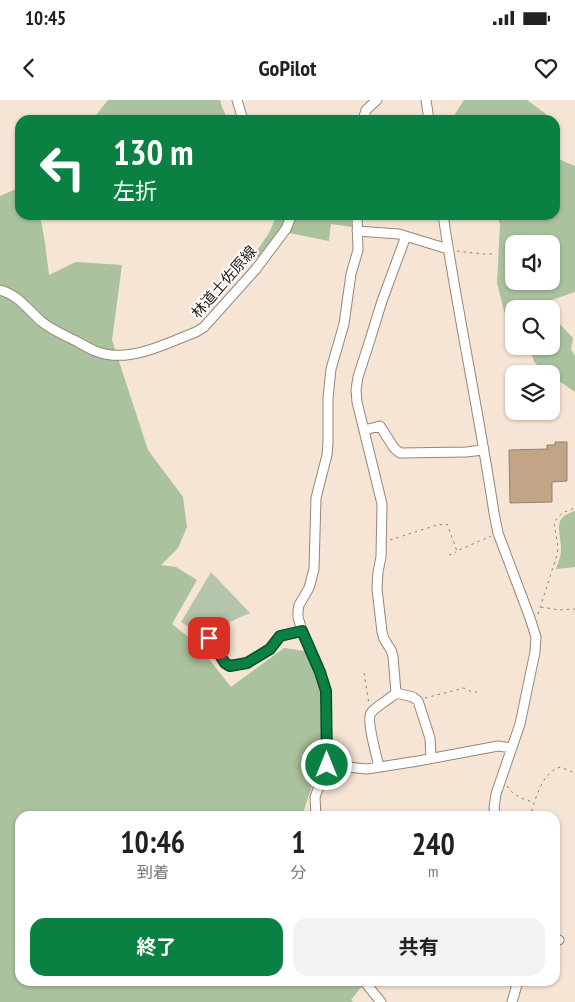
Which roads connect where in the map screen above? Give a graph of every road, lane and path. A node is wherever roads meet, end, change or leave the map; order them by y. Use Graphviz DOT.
graph roads {
  1 [pos="237,100"];
  2 [pos="367,100"];
  3 [pos="377,100"];
  4 [pos="426,100"];
  5 [pos="366,110"];
  6 [pos="242,115"];
  7 [pos="364,115"];
  8 [pos="428,115"];
  9 [pos="289,220"];
  10 [pos="356,220"];
  11 [pos="444,220"];
  12 [pos="357,231"];
  13 [pos="406,236"];
  14 [pos="448,249"];
  15 [pos="496,254"];
  16 [pos="0,290"];
  17 [pos="364,430"];
  18 [pos="483,450"];
  19 [pos="575,508"];
  20 [pos="498,533"];
  21 [pos="382,542"];
  22 [pos="456,551"];
  23 [pos="449,555"];
  24 [pos="540,607"];
  25 [pos="575,609"];
  26 [pos="537,616"];
  27 [pos="302,631"];
  28 [pos="209,638"];
  29 [pos="364,673"];
  30 [pos="478,692"];
  31 [pos="396,694"];
  32 [pos="418,701"];
  33 [pos="371,713"];
  34 [pos="512,748"];
  35 [pos="430,758"];
  36 [pos="327,765"];
  37 [pos="379,767"];
  38 [pos="575,773"];
  39 [pos="501,777"];
  40 [pos="534,803"];
  41 [pos="316,811"];
  42 [pos="495,811"];
  43 [pos="532,811"];
  44 [pos="368,986"];
  45 [pos="517,986"];
  46 [pos="381,1002"];
  47 [pos="512,1002"];
  1 -- 6 [label="street"];
  2 -- 5 [label="street"];
  3 -- 5 [label="street"];
  4 -- 8 [label="street"];
  5 -- 7 [label="street"];
  9 -- 16 [label="street, 林道土佐原線"];
  10 -- 12 [label="street"];
  11 -- 14 [label="street"];
  12 -- 13 [label="street"];
  12 -- 27 [label="street"];
  13 -- 14 [label="street"];
  13 -- 17 [label="street"];
  14 -- 15 [label="path"];
  14 -- 18 [label="street"];
  17 -- 18 [label="street"];
  17 -- 21 [label="street"];
  18 -- 20 [label="street"];
  19 -- 24 [label="path"];
  20 -- 22 [label="path"];
  20 -- 34 [label="street"];
  21 -- 22 [label="path"];
  21 -- 31 [label="street"];
  22 -- 23 [label="path"];
  24 -- 25 [label="path"];
  24 -- 26 [label="path"];
  27 -- 28 [label="street"];
  27 -- 36 [label="street"];
  29 -- 33 [label="path"];
  30 -- 32 [label="path"];
  31 -- 32 [label="street"];
  31 -- 33 [label="street"];
  32 -- 35 [label="street"];
  33 -- 37 [label="street"];
  34 -- 35 [label="street"];
  34 -- 39 [label="street"];
  35 -- 37 [label="street"];
  36 -- 37 [label="street"];
  36 -- 41 [label="street"];
  38 -- 40 [label="path"];
  39 -- 40 [label="path"];
  39 -- 42 [label="street"];
  40 -- 43 [label="path"];
  44 -- 46 [label="street"];
  45 -- 47 [label="street"];
}
